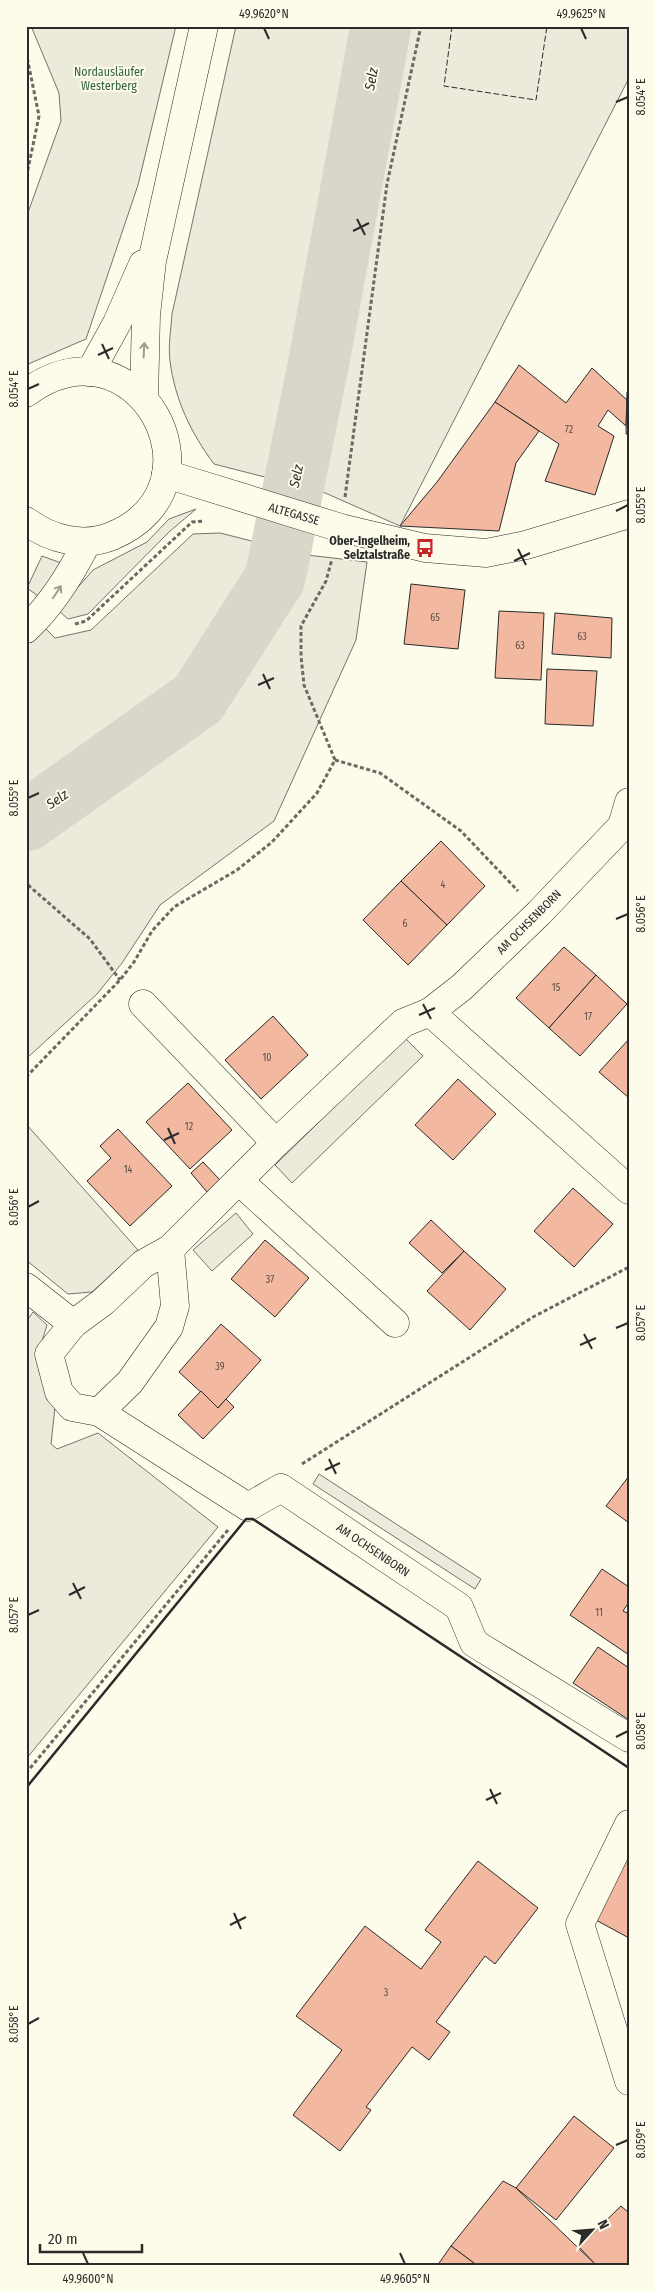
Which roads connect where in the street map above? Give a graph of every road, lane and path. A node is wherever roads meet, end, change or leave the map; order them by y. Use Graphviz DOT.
graph roads {
  1 [pos="204,26"];
  2 [pos="421,26"];
  3 [pos="26,52"];
  4 [pos="26,179"];
  5 [pos="163,206"];
  6 [pos="90,372"];
  7 [pos="26,393"];
  8 [pos="144,399"];
  9 [pos="166,474"];
  10 [pos="629,514"];
  11 [pos="208,520"];
  12 [pos="26,522"];
  13 [pos="329,524"];
  14 [pos="88,542"];
  15 [pos="70,625"];
  16 [pos="26,629"];
  17 [pos="335,760"];
  18 [pos="626,819"];
  19 [pos="28,885"];
  20 [pos="539,913"];
  21 [pos="120,980"];
  22 [pos="143,1004"];
  23 [pos="430,1012"];
  24 [pos="26,1077"];
  25 [pos="276,1143"];
  26 [pos="240,1181"];
  27 [pos="629,1190"];
  28 [pos="170,1249"];
  29 [pos="629,1267"];
  30 [pos="26,1287"];
  31 [pos="395,1323"];
  32 [pos="73,1324"];
  33 [pos="99,1412"];
  34 [pos="280,1488"];
  35 [pos="248,1507"];
  36 [pos="629,1738"];
  37 [pos="26,1773"];
  38 [pos="629,1824"];
  39 [pos="629,2082"];
  1 -- 5 [label="street"];
  2 -- 13 [label="path"];
  3 -- 4 [label="path"];
  5 -- 6 [label="street"];
  8 -- 5 [label="street, one-way"];
  6 -- 7 [label="street"];
  6 -- 8 [label="street"];
  8 -- 9 [label="street"];
  9 -- 13 [label="street, ALTEGASSE"];
  9 -- 14 [label="street"];
  10 -- 13 [label="street, ALTEGASSE"];
  11 -- 15 [label="path"];
  12 -- 14 [label="street"];
  13 -- 17 [label="path"];
  16 -- 14 [label="street, one-way"];
  17 -- 20 [label="path"];
  17 -- 21 [label="path"];
  18 -- 20 [label="street, AM OCHSENBORN"];
  19 -- 21 [label="path"];
  20 -- 23 [label="street, AM OCHSENBORN"];
  21 -- 24 [label="path"];
  22 -- 25 [label="street"];
  23 -- 25 [label="street, AM OCHSENBORN"];
  23 -- 27 [label="street"];
  25 -- 26 [label="street, AM OCHSENBORN"];
  26 -- 28 [label="street, AM OCHSENBORN"];
  26 -- 31 [label="street"];
  28 -- 32 [label="street, AM OCHSENBORN"];
  28 -- 33 [label="street"];
  29 -- 34 [label="path"];
  30 -- 32 [label="street"];
  32 -- 33 [label="street, AM OCHSENBORN"];
  33 -- 35 [label="street, AM OCHSENBORN"];
  34 -- 35 [label="street"];
  34 -- 36 [label="street, AM OCHSENBORN"];
  35 -- 37 [label="path"];
  38 -- 39 [label="street"];
}
